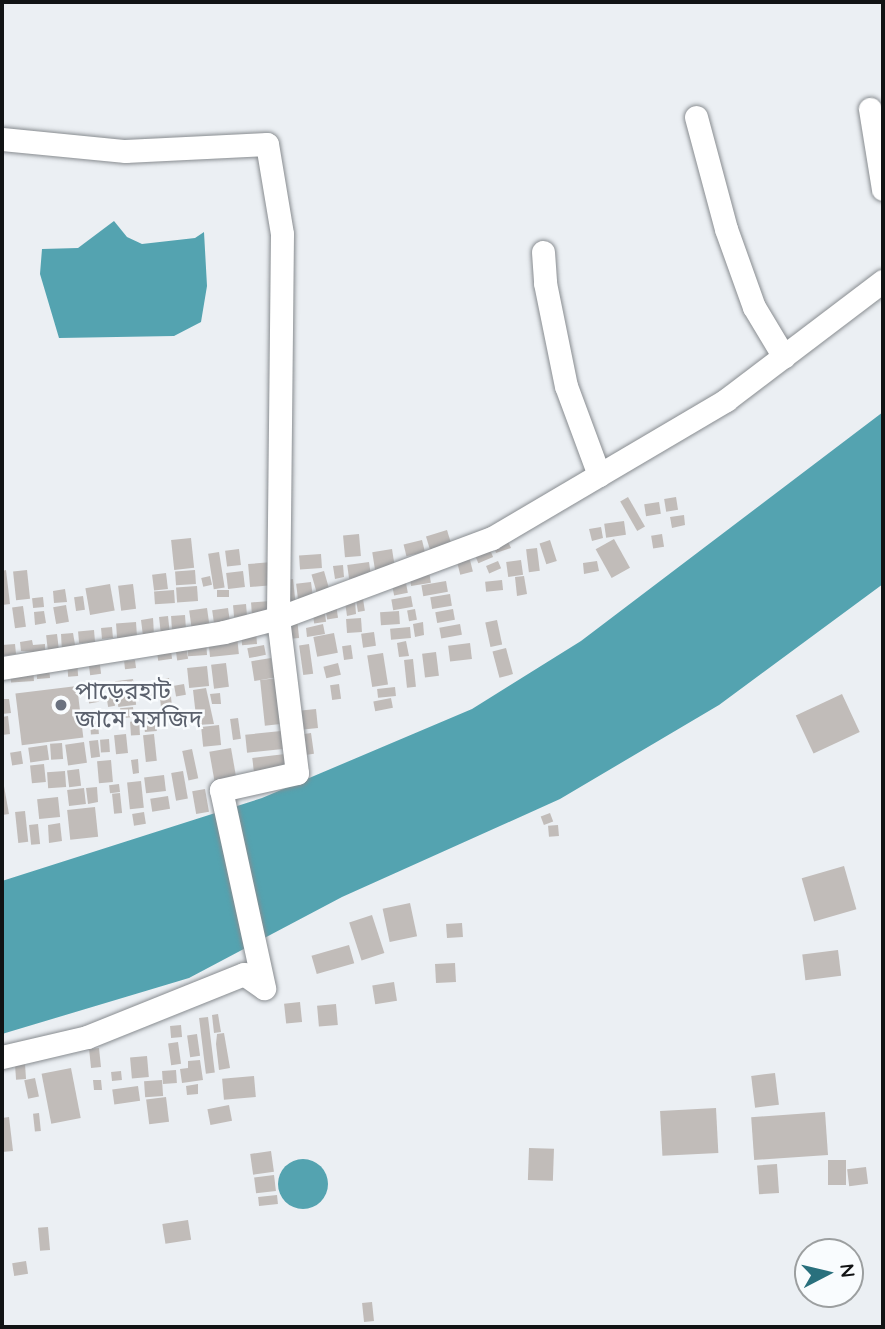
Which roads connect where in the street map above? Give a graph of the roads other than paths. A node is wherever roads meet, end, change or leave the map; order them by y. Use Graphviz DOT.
graph roads {
  1 [pos="870,109"];
  2 [pos="695,117"];
  3 [pos="2,139"];
  4 [pos="883,189"];
  5 [pos="543,252"];
  6 [pos="883,281"];
  7 [pos="784,356"];
  8 [pos="599,475"];
  9 [pos="278,618"];
  10 [pos="2,668"];
  11 [pos="2,1057"];
  1 -- 4 [label="street"];
  2 -- 7 [label="street"];
  3 -- 9 [label="street"];
  5 -- 8 [label="street"];
  6 -- 7 [label="street"];
  7 -- 8 [label="street"];
  8 -- 9 [label="street"];
  9 -- 10 [label="street"];
  9 -- 11 [label="street"];
}
